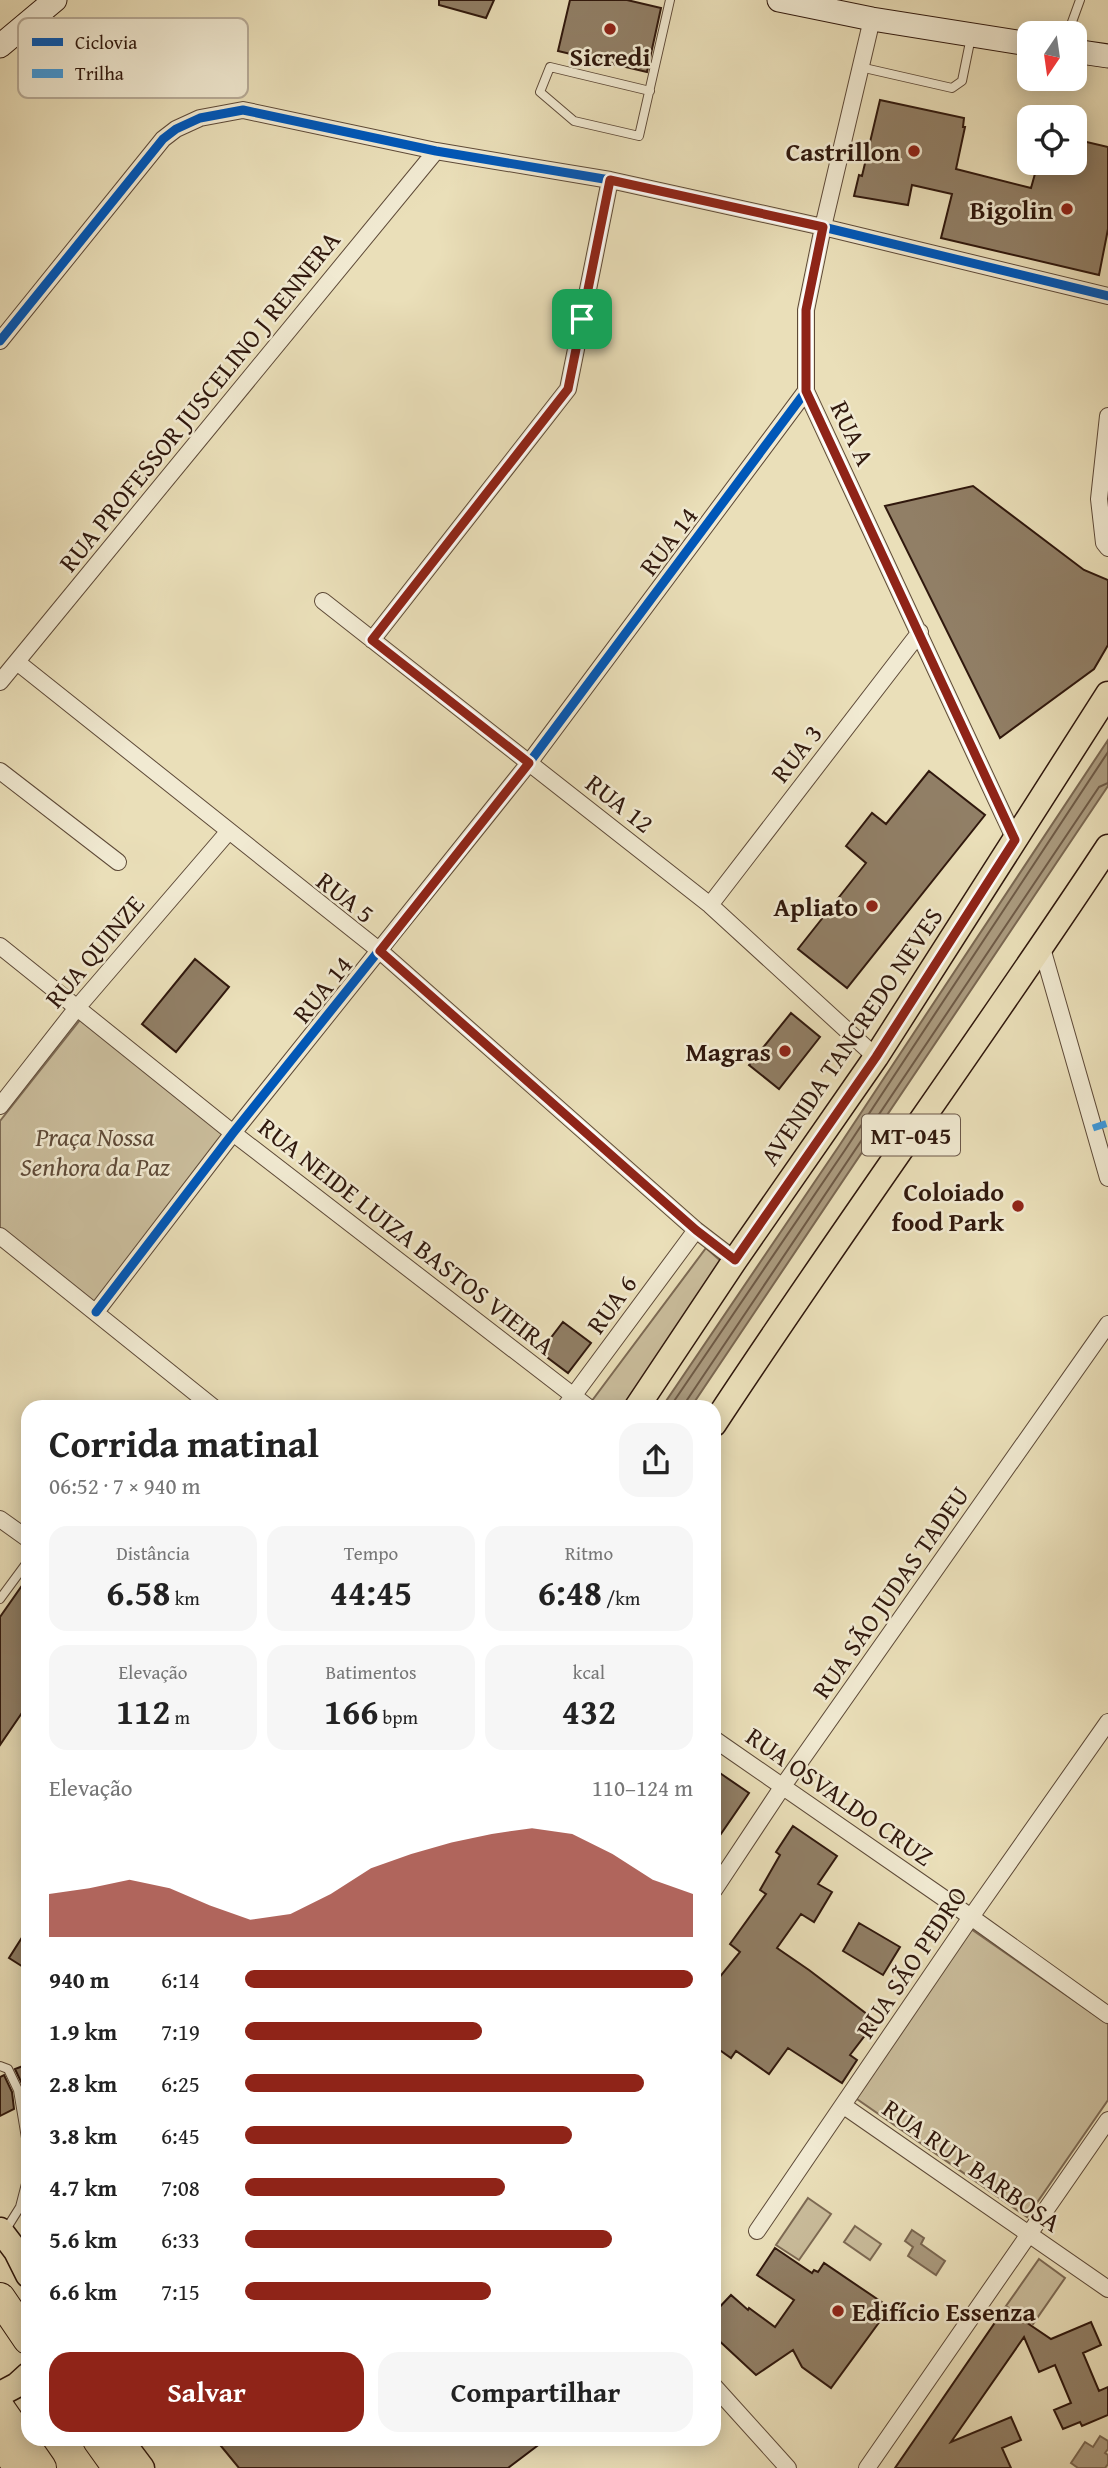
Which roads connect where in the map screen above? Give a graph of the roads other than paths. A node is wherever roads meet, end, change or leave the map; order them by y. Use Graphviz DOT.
graph roads {
  1 [pos="55,0"];
  2 [pos="670,0"];
  3 [pos="779,0"];
  4 [pos="1080,0"];
  5 [pos="33,18"];
  6 [pos="872,19"];
  7 [pos="1072,21"];
  8 [pos="18,31"];
  9 [pos="972,34"];
  10 [pos="1017,42"];
  11 [pos="0,46"];
  12 [pos="1087,53"];
  13 [pos="1108,56"];
  14 [pos="860,67"];
  15 [pos="649,91"];
  16 [pos="436,151"];
  17 [pos="610,180"];
  18 [pos="823,227"];
  19 [pos="1108,296"];
  20 [pos="1,338"];
  21 [pos="806,391"];
  22 [pos="1108,415"];
  23 [pos="1108,548"];
  24 [pos="323,601"];
  25 [pos="920,632"];
  26 [pos="372,640"];
  27 [pos="16,662"];
  28 [pos="0,682"];
  29 [pos="1108,694"];
  30 [pos="529,763"];
  31 [pos="0,771"];
  32 [pos="229,831"];
  33 [pos="1015,840"];
  34 [pos="1108,847"];
  35 [pos="118,862"];
  36 [pos="710,905"];
  37 [pos="0,946"];
  38 [pos="1042,948"];
  39 [pos="380,951"];
  40 [pos="76,1009"];
  41 [pos="876,1057"];
  42 [pos="0,1106"];
  43 [pos="1101,1125"];
  44 [pos="233,1133"];
  45 [pos="1108,1178"];
  46 [pos="696,1230"];
  47 [pos="0,1236"];
  48 [pos="735,1260"];
  49 [pos="96,1312"];
  50 [pos="1108,1324"];
  51 [pos="204,1400"];
  52 [pos="569,1400"];
  53 [pos="571,1400"];
  54 [pos="643,1400"];
  55 [pos="721,1413"];
  56 [pos="0,1519"];
  57 [pos="21,1534"];
  58 [pos="21,1570"];
  59 [pos="0,1599"];
  60 [pos="1108,1722"];
  61 [pos="721,1744"];
  62 [pos="783,1786"];
  63 [pos="721,1879"];
  64 [pos="971,1917"];
  65 [pos="1108,2015"];
  66 [pos="0,2066"];
  67 [pos="844,2105"];
  68 [pos="21,2108"];
  69 [pos="1108,2120"];
  70 [pos="21,2203"];
  71 [pos="757,2231"];
  72 [pos="1028,2234"];
  73 [pos="15,2248"];
  74 [pos="1108,2289"];
  75 [pos="0,2298"];
  76 [pos="21,2329"];
  77 [pos="21,2381"];
  78 [pos="0,2394"];
  79 [pos="721,2394"];
  80 [pos="0,2409"];
  81 [pos="21,2439"];
  82 [pos="0,2446"];
  83 [pos="26,2446"];
  84 [pos="102,2446"];
  85 [pos="126,2446"];
  86 [pos="16,2468"];
  87 [pos="41,2468"];
  88 [pos="118,2468"];
  89 [pos="142,2468"];
  90 [pos="788,2468"];
  91 [pos="867,2468"];
  1 -- 5 [label="main road"];
  2 -- 15 [label="lane"];
  3 -- 6 [label="main road"];
  4 -- 7 [label="lane"];
  6 -- 9 [label="main road"];
  6 -- 14 [label="street, RUA A"];
  8 -- 11 [label="main road"];
  9 -- 10 [label="main road"];
  9 -- 14 [label="lane"];
  12 -- 13 [label="main road"];
  14 -- 18 [label="street, RUA A"];
  15 -- 15 [label="lane"];
  16 -- 17 [label="street"];
  16 -- 20 [label="street"];
  16 -- 27 [label="street, RUA PROFESSOR JUSCELINO J RENNERA"];
  17 -- 18 [label="street"];
  17 -- 26 [label="street"];
  18 -- 19 [label="street"];
  18 -- 21 [label="street, RUA A"];
  21 -- 25 [label="street, RUA A"];
  21 -- 30 [label="street, RUA 14"];
  22 -- 23 [label="street"];
  24 -- 26 [label="street, RUA 12"];
  25 -- 33 [label="street, RUA A"];
  25 -- 36 [label="street, RUA 3"];
  26 -- 30 [label="street, RUA 12"];
  27 -- 28 [label="street, RUA PROFESSOR JUSCELINO J RENNERA"];
  27 -- 32 [label="street, RUA 5"];
  29 -- 33 [label="main road, AVENIDA TANCREDO NEVES / MT-045"];
  30 -- 36 [label="street, RUA 12"];
  30 -- 39 [label="street, RUA 14"];
  31 -- 35 [label="street"];
  32 -- 39 [label="street, RUA 5"];
  32 -- 40 [label="street, RUA QUINZE"];
  33 -- 41 [label="main road, AVENIDA TANCREDO NEVES / MT-045"];
  34 -- 38 [label="main road, MT-045"];
  36 -- 41 [label="street, RUA 12"];
  37 -- 40 [label="street, RUA NEIDE LUIZA BASTOS VIEIRA"];
  38 -- 43 [label="street"];
  38 -- 55 [label="main road, MT-045"];
  39 -- 44 [label="street, RUA 14"];
  39 -- 46 [label="street, RUA 5"];
  40 -- 42 [label="street, RUA QUINZE"];
  40 -- 44 [label="street, RUA NEIDE LUIZA BASTOS VIEIRA"];
  41 -- 48 [label="main road, AVENIDA TANCREDO NEVES / MT-045"];
  43 -- 45 [label="street"];
  44 -- 49 [label="street, RUA 14"];
  44 -- 52 [label="street, RUA NEIDE LUIZA BASTOS VIEIRA"];
  46 -- 48 [label="street, RUA 5"];
  46 -- 53 [label="street, RUA 6"];
  47 -- 49 [label="street"];
  48 -- 54 [label="main road, AVENIDA TANCREDO NEVES / MT-045"];
  49 -- 51 [label="street"];
  50 -- 62 [label="street, RUA SÃO JUDAS TADEU"];
  56 -- 57 [label="street"];
  58 -- 59 [label="lane"];
  60 -- 64 [label="street, RUA SÃO PEDRO"];
  61 -- 62 [label="street, RUA OSVALDO CRUZ"];
  62 -- 63 [label="street, RUA SÃO JUDAS TADEU"];
  62 -- 64 [label="street, RUA OSVALDO CRUZ"];
  64 -- 65 [label="street, RUA OSVALDO CRUZ"];
  64 -- 67 [label="street, RUA SÃO PEDRO"];
  66 -- 68 [label="lane"];
  67 -- 71 [label="street, RUA SÃO PEDRO"];
  67 -- 72 [label="street, RUA RUY BARBOSA"];
  69 -- 72 [label="street"];
  70 -- 73 [label="lane"];
  72 -- 74 [label="street, RUA RUY BARBOSA"];
  72 -- 91 [label="street"];
  75 -- 76 [label="highway"];
  77 -- 78 [label="main road"];
  79 -- 90 [label="street"];
  80 -- 81 [label="highway"];
  82 -- 86 [label="main road"];
  83 -- 87 [label="highway"];
  84 -- 88 [label="highway"];
  85 -- 89 [label="main road"];
}
